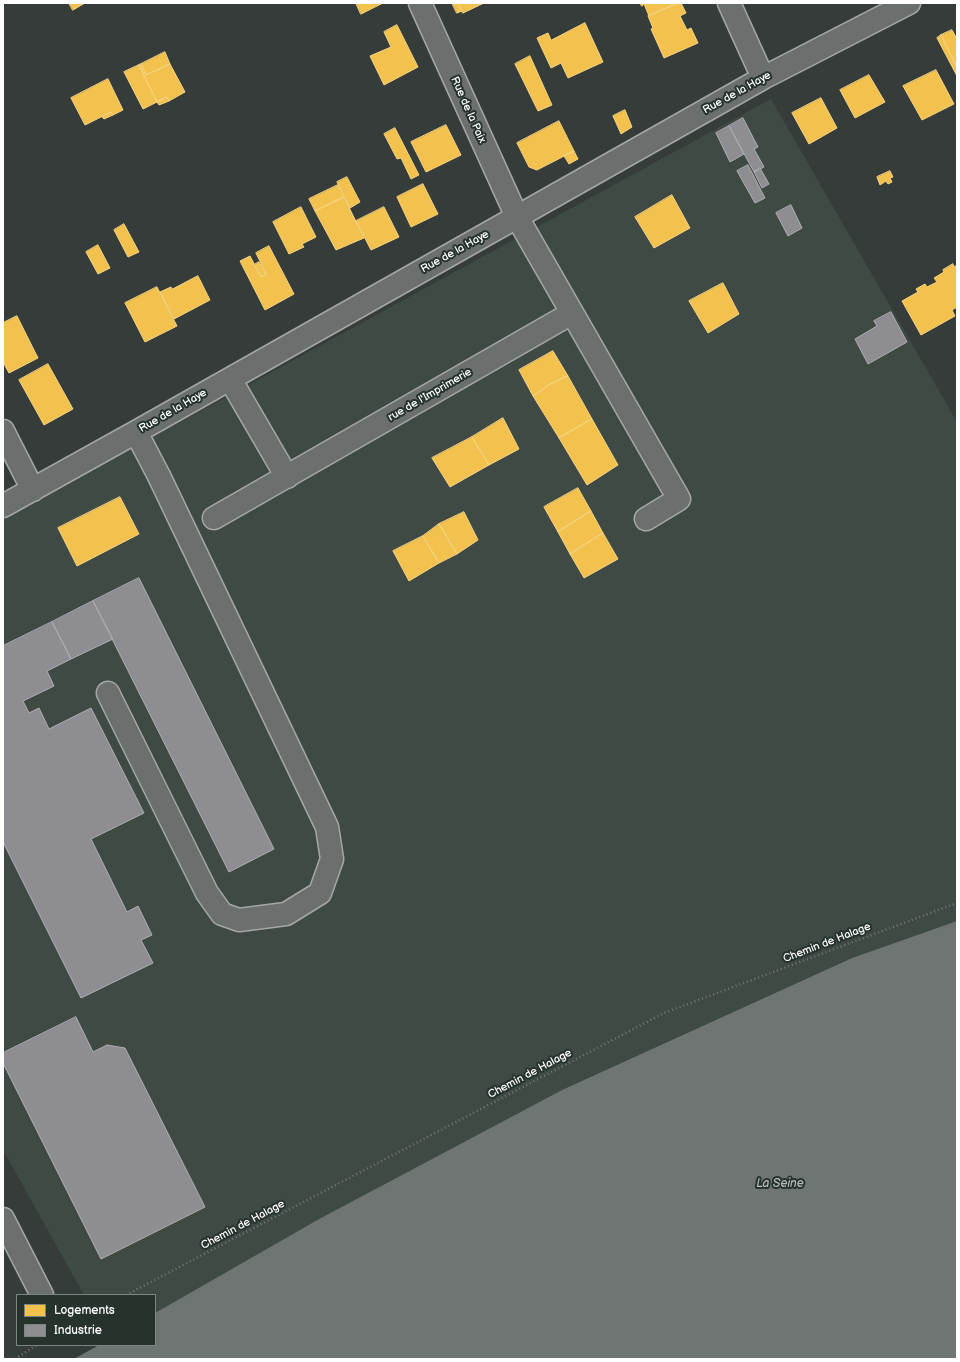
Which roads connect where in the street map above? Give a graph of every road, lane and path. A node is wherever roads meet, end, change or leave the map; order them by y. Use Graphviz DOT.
graph roads {
  1 [pos="420,3"];
  2 [pos="729,3"];
  3 [pos="909,3"];
  4 [pos="762,78"];
  5 [pos="517,217"];
  6 [pos="572,313"];
  7 [pos="230,379"];
  8 [pos="3,431"];
  9 [pos="136,432"];
  10 [pos="287,477"];
  11 [pos="33,490"];
  12 [pos="3,506"];
  13 [pos="214,518"];
  14 [pos="646,519"];
  15 [pos="108,693"];
  16 [pos="957,902"];
  17 [pos="3,1219"];
  18 [pos="41,1294"];
  19 [pos="128,1294"];
  20 [pos="34,1346"];
  21 [pos="15,1359"];
  1 -- 5 [label="street, Rue de la Paix"];
  2 -- 4 [label="street"];
  3 -- 4 [label="street, Rue de la Haye"];
  4 -- 5 [label="street, Rue de la Haye"];
  5 -- 6 [label="street"];
  5 -- 7 [label="street, Rue de la Haye"];
  6 -- 10 [label="street, rue de l'Imprimerie"];
  6 -- 14 [label="street"];
  7 -- 9 [label="street, Rue de la Haye"];
  7 -- 10 [label="street"];
  8 -- 11 [label="street"];
  9 -- 11 [label="street, Rue de la Haye"];
  9 -- 15 [label="street"];
  10 -- 13 [label="street, rue de l'Imprimerie"];
  11 -- 12 [label="street, Rue de la Haye"];
  16 -- 19 [label="path, Chemin de Halage"];
  17 -- 18 [label="street"];
  20 -- 21 [label="path"];
}
